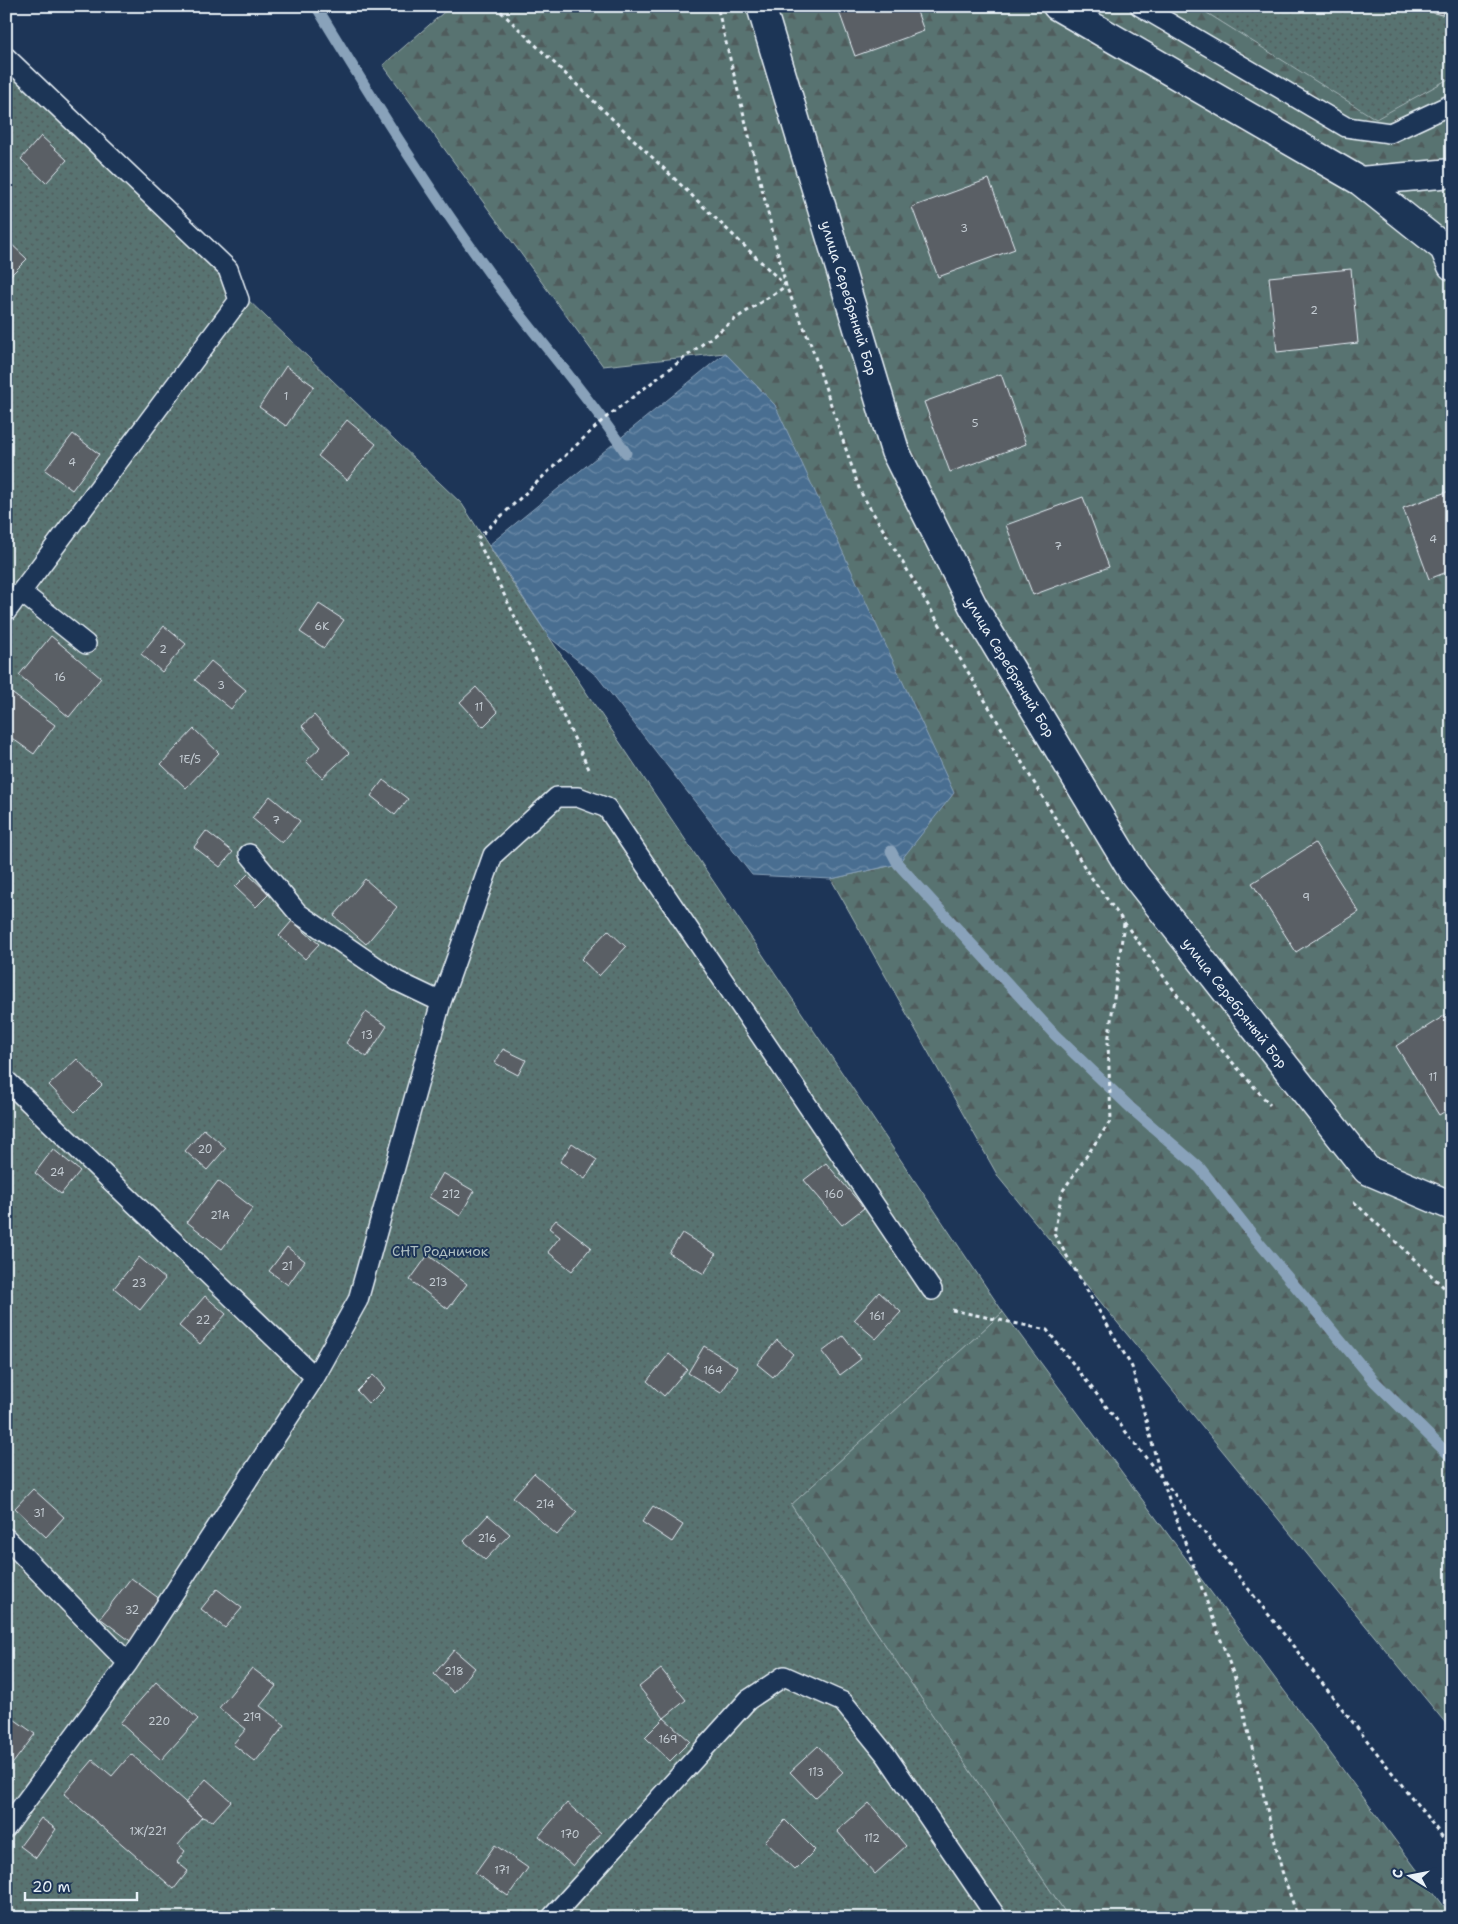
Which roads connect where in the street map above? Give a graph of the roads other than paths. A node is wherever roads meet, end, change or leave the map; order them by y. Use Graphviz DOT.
graph roads {
  1 [pos="761,6"];
  2 [pos="1057,6"];
  3 [pos="1140,6"];
  4 [pos="6,58"];
  5 [pos="1452,104"];
  6 [pos="1452,174"];
  7 [pos="1360,181"];
  8 [pos="1452,266"];
  9 [pos="21,592"];
  10 [pos="6,612"];
  11 [pos="86,644"];
  12 [pos="249,854"];
  13 [pos="441,1002"];
  14 [pos="6,1080"];
  15 [pos="1452,1206"];
  16 [pos="932,1290"];
  17 [pos="315,1377"];
  18 [pos="6,1538"];
  19 [pos="128,1663"];
  20 [pos="6,1828"];
  21 [pos="550,1918"];
  22 [pos="997,1918"];
  1 -- 15 [label="street, улица Серебряный Бор"];
  2 -- 7 [label="street"];
  3 -- 5 [label="lane"];
  4 -- 9 [label="lane"];
  6 -- 7 [label="street"];
  7 -- 8 [label="street"];
  9 -- 10 [label="lane"];
  9 -- 11 [label="lane"];
  12 -- 13 [label="lane"];
  13 -- 16 [label="lane"];
  13 -- 17 [label="lane"];
  14 -- 17 [label="lane"];
  17 -- 19 [label="lane"];
  18 -- 19 [label="lane"];
  19 -- 20 [label="lane"];
  21 -- 22 [label="lane"];
}
